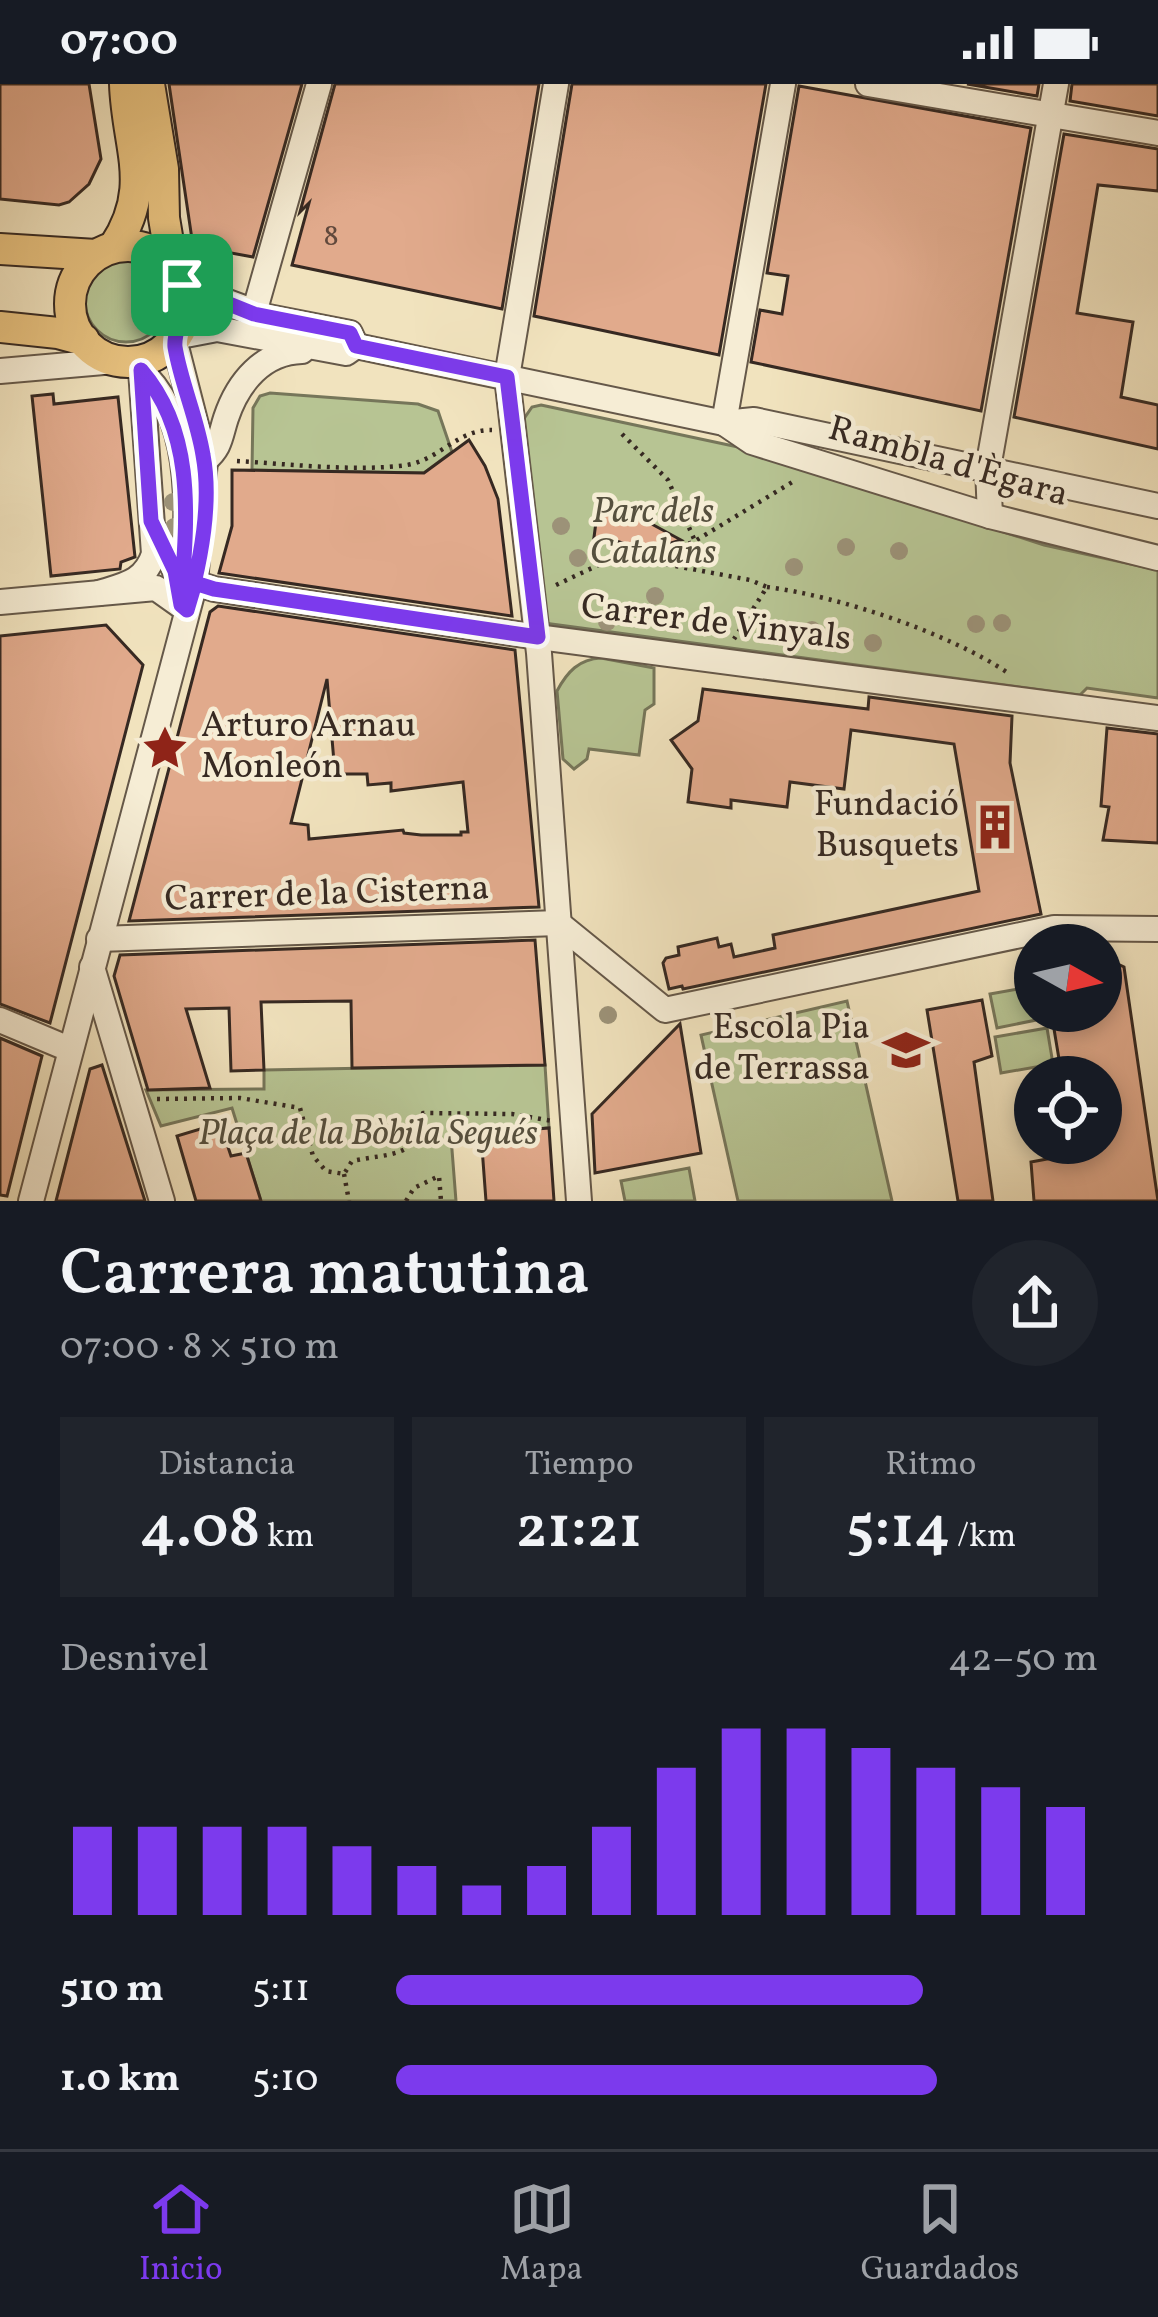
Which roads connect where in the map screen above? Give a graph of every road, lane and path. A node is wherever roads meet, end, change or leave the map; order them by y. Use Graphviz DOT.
graph roads {
  1 [pos="124,84"];
  2 [pos="149,84"];
  3 [pos="319,84"];
  4 [pos="556,84"];
  5 [pos="783,84"];
  6 [pos="868,84"];
  7 [pos="1056,84"];
  8 [pos="1051,115"];
  9 [pos="1158,133"];
  10 [pos="0,249"];
  11 [pos="105,251"];
  12 [pos="177,276"];
  13 [pos="254,314"];
  14 [pos="0,327"];
  15 [pos="175,338"];
  16 [pos="84,340"];
  17 [pos="356,346"];
  18 [pos="328,350"];
  19 [pos="128,364"];
  20 [pos="0,371"];
  21 [pos="507,377"];
  22 [pos="724,423"];
  23 [pos="492,430"];
  24 [pos="622,434"];
  25 [pos="205,460"];
  26 [pos="233,460"];
  27 [pos="988,468"];
  28 [pos="794,481"];
  29 [pos="1158,506"];
  30 [pos="990,516"];
  31 [pos="151,521"];
  32 [pos="694,541"];
  33 [pos="1158,557"];
  34 [pos="664,565"];
  35 [pos="195,583"];
  36 [pos="767,587"];
  37 [pos="546,592"];
  38 [pos="99,593"];
  39 [pos="0,602"];
  40 [pos="184,608"];
  41 [pos="538,637"];
  42 [pos="730,645"];
  43 [pos="1011,683"];
  44 [pos="1158,718"];
  45 [pos="558,923"];
  46 [pos="1158,929"];
  47 [pos="95,952"];
  48 [pos="0,1020"];
  49 [pos="69,1049"];
  50 [pos="132,1100"];
  51 [pos="574,1119"];
  52 [pos="344,1174"];
  53 [pos="31,1201"];
  54 [pos="161,1201"];
  55 [pos="349,1201"];
  56 [pos="406,1201"];
  57 [pos="441,1201"];
  58 [pos="579,1201"];
  1 -- 11 [label="main road"];
  2 -- 12 [label="main road"];
  3 -- 13 [label="street"];
  4 -- 21 [label="street"];
  5 -- 22 [label="street"];
  6 -- 8 [label="street"];
  7 -- 8 [label="street"];
  8 -- 9 [label="street"];
  8 -- 27 [label="street"];
  10 -- 11 [label="main road"];
  11 -- 12 [label="main road"];
  11 -- 16 [label="main road"];
  12 -- 13 [label="street, Rambla d'Ègara"];
  12 -- 15 [label="main road"];
  13 -- 17 [label="street, Rambla d'Ègara"];
  14 -- 16 [label="main road"];
  15 -- 18 [label="street, Rambla d'Ègara"];
  15 -- 19 [label="main road"];
  15 -- 25 [label="street"];
  16 -- 19 [label="main road"];
  17 -- 18 [label="street, Rambla d'Ègara"];
  17 -- 21 [label="street, Rambla d'Ègara"];
  18 -- 25 [label="street"];
  19 -- 20 [label="street"];
  19 -- 31 [label="street"];
  19 -- 40 [label="street"];
  21 -- 22 [label="street, Rambla d'Ègara"];
  21 -- 41 [label="street"];
  22 -- 27 [label="street, Rambla d'Ègara"];
  22 -- 30 [label="street, Rambla d'Ègara"];
  23 -- 26 [label="path"];
  24 -- 32 [label="path"];
  25 -- 35 [label="street"];
  27 -- 29 [label="street, Rambla d'Ègara"];
  27 -- 30 [label="street"];
  28 -- 32 [label="path"];
  30 -- 33 [label="street, Rambla d'Ègara"];
  31 -- 38 [label="street"];
  31 -- 40 [label="street"];
  32 -- 34 [label="path"];
  34 -- 36 [label="path"];
  34 -- 37 [label="path"];
  35 -- 40 [label="street"];
  35 -- 41 [label="street, Carrer de Vinyals"];
  36 -- 42 [label="path"];
  36 -- 43 [label="path"];
  38 -- 39 [label="street"];
  38 -- 40 [label="street"];
  40 -- 47 [label="street"];
  41 -- 44 [label="street, Carrer de Vinyals"];
  41 -- 45 [label="street"];
  45 -- 46 [label="street"];
  45 -- 47 [label="street, Carrer de la Cisterna"];
  45 -- 51 [label="street"];
  47 -- 49 [label="street"];
  47 -- 50 [label="street"];
  48 -- 49 [label="street"];
  49 -- 53 [label="street"];
  50 -- 52 [label="path"];
  50 -- 54 [label="street"];
  51 -- 52 [label="path"];
  51 -- 58 [label="street"];
  52 -- 55 [label="path"];
  56 -- 57 [label="path"];
}
